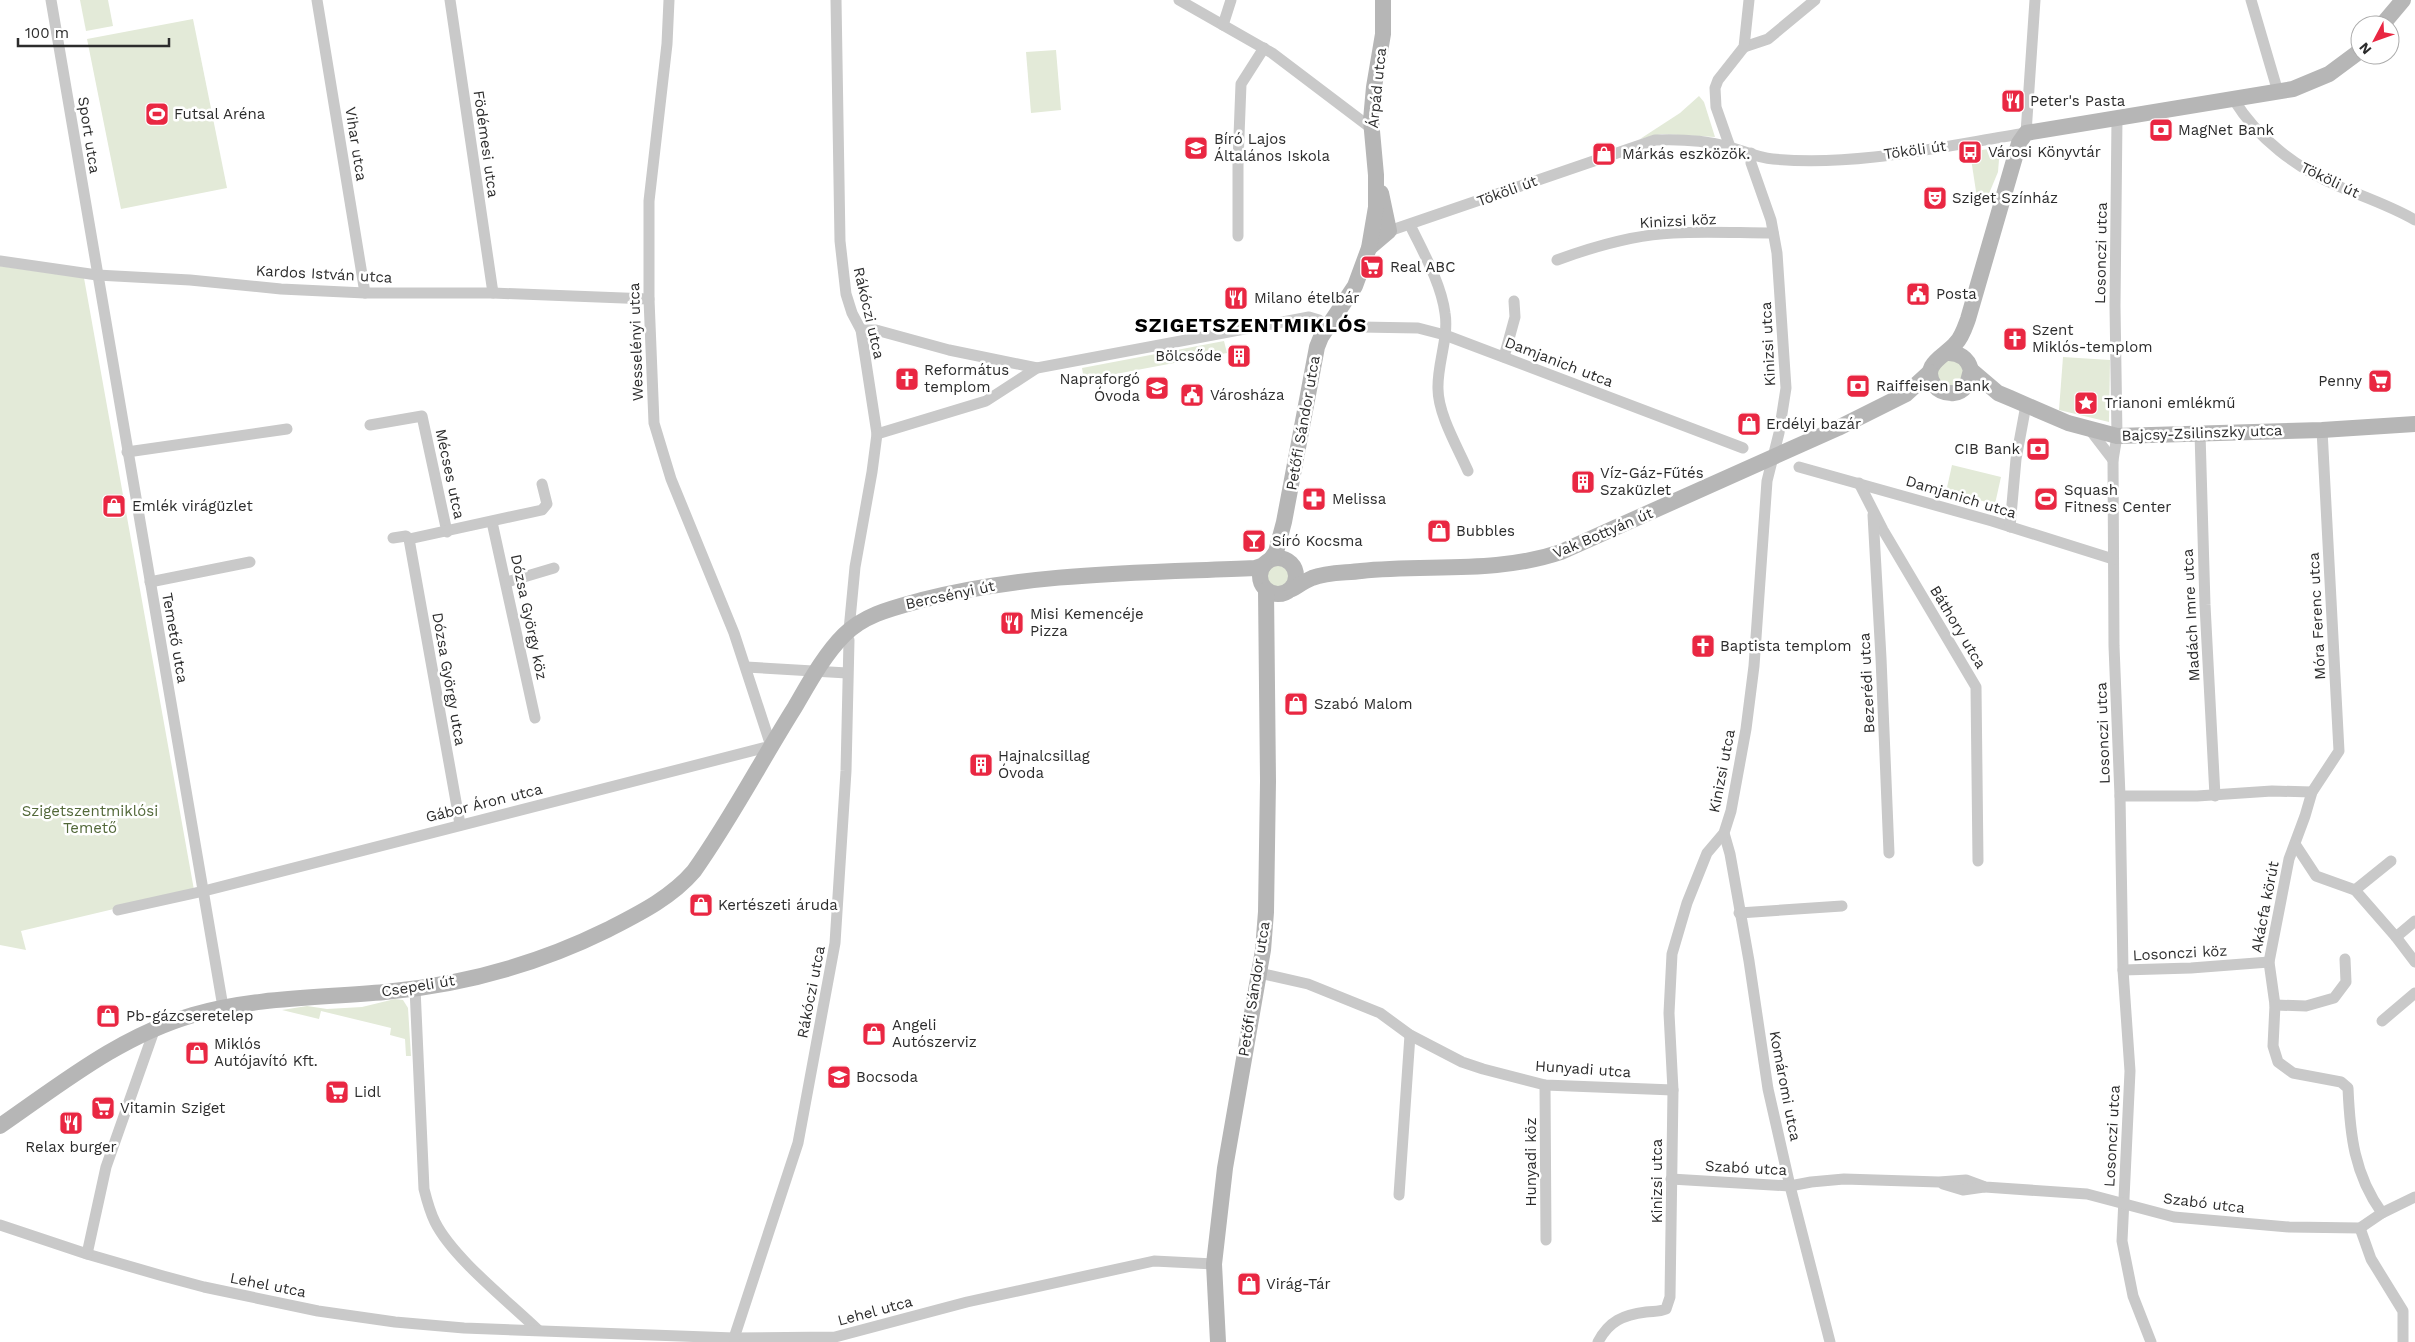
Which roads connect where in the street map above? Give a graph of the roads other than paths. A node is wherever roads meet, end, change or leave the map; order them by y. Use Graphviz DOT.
graph roads {
  1 [pos="51,0"];
  2 [pos="316,0"];
  3 [pos="450,0"];
  4 [pos="669,0"];
  5 [pos="836,0"];
  6 [pos="1179,0"];
  7 [pos="1231,0"];
  8 [pos="1384,0"];
  9 [pos="1749,0"];
  10 [pos="1815,0"];
  11 [pos="2035,0"];
  12 [pos="2251,0"];
  13 [pos="2402,1"];
  14 [pos="2390,15"];
  15 [pos="1223,25"];
  16 [pos="1744,46"];
  17 [pos="1264,48"];
  18 [pos="2350,58"];
  19 [pos="2278,92"];
  20 [pos="2234,100"];
  21 [pos="2117,118"];
  22 [pos="1371,128"];
  23 [pos="2026,133"];
  24 [pos="1730,147"];
  25 [pos="1751,153"];
  26 [pos="1376,175"];
  27 [pos="2415,220"];
  28 [pos="1410,225"];
  29 [pos="1389,231"];
  30 [pos="1774,233"];
  31 [pos="1238,236"];
  32 [pos="1369,248"];
  33 [pos="1557,260"];
  34 [pos="0,261"];
  35 [pos="97,274"];
  36 [pos="365,293"];
  37 [pos="493,293"];
  38 [pos="649,299"];
  39 [pos="1514,301"];
  40 [pos="1968,319"];
  41 [pos="1328,327"];
  42 [pos="1360,327"];
  43 [pos="861,330"];
  44 [pos="1445,335"];
  45 [pos="1946,353"];
  46 [pos="1504,356"];
  47 [pos="1036,368"];
  48 [pos="1968,371"];
  49 [pos="1930,372"];
  50 [pos="1937,388"];
  51 [pos="1890,403"];
  52 [pos="2026,405"];
  53 [pos="2415,424"];
  54 [pos="370,425"];
  55 [pos="2117,429"];
  56 [pos="287,430"];
  57 [pos="2090,430"];
  58 [pos="2322,430"];
  59 [pos="2200,433"];
  60 [pos="877,434"];
  61 [pos="1742,448"];
  62 [pos="127,452"];
  63 [pos="1772,458"];
  64 [pos="2113,460"];
  65 [pos="1799,467"];
  66 [pos="1468,471"];
  67 [pos="1859,483"];
  68 [pos="542,484"];
  69 [pos="1872,511"];
  70 [pos="492,522"];
  71 [pos="2010,527"];
  72 [pos="447,532"];
  73 [pos="392,538"];
  74 [pos="409,539"];
  75 [pos="2114,559"];
  76 [pos="250,562"];
  77 [pos="1278,562"];
  78 [pos="554,568"];
  79 [pos="1383,568"];
  80 [pos="1195,572"];
  81 [pos="150,582"];
  82 [pos="507,582"];
  83 [pos="1264,587"];
  84 [pos="1288,591"];
  85 [pos="1268,634"];
  86 [pos="849,635"];
  87 [pos="746,666"];
  88 [pos="818,670"];
  89 [pos="847,673"];
  90 [pos="536,718"];
  91 [pos="771,746"];
  92 [pos="2312,792"];
  93 [pos="2120,796"];
  94 [pos="2215,796"];
  95 [pos="460,824"];
  96 [pos="1724,833"];
  97 [pos="2294,844"];
  98 [pos="1889,853"];
  99 [pos="1978,861"];
  100 [pos="2391,861"];
  101 [pos="2355,890"];
  102 [pos="204,891"];
  103 [pos="1842,906"];
  104 [pos="118,910"];
  105 [pos="1739,912"];
  106 [pos="2415,921"];
  107 [pos="2396,937"];
  108 [pos="2345,959"];
  109 [pos="2269,962"];
  110 [pos="2415,962"];
  111 [pos="2123,970"];
  112 [pos="1258,974"];
  113 [pos="415,988"];
  114 [pos="2415,993"];
  115 [pos="2275,1005"];
  116 [pos="223,1007"];
  117 [pos="2382,1021"];
  118 [pos="155,1028"];
  119 [pos="1410,1035"];
  120 [pos="1545,1084"];
  121 [pos="1673,1090"];
  122 [pos="0,1126"];
  123 [pos="1671,1179"];
  124 [pos="1790,1186"];
  125 [pos="1399,1195"];
  126 [pos="2414,1198"];
  127 [pos="2122,1205"];
  128 [pos="2382,1213"];
  129 [pos="0,1225"];
  130 [pos="2360,1228"];
  131 [pos="1546,1240"];
  132 [pos="86,1254"];
  133 [pos="1214,1264"];
  134 [pos="538,1330"];
  135 [pos="734,1338"];
  136 [pos="703,1339"];
  137 [pos="1218,1342"];
  138 [pos="1598,1342"];
  139 [pos="1830,1342"];
  140 [pos="2151,1342"];
  141 [pos="2403,1342"];
  1 -- 35 [label="street, Sport utca"];
  2 -- 36 [label="street, Vihar utca"];
  3 -- 37 [label="street, Födémesi utca"];
  4 -- 38 [label="street, Wesselényi utca"];
  5 -- 43 [label="street, Rákóczi utca"];
  6 -- 15 [label="street"];
  7 -- 15 [label="street"];
  8 -- 22 [label="street, Árpád utca"];
  9 -- 16 [label="street"];
  10 -- 16 [label="street"];
  11 -- 23 [label="street"];
  12 -- 19 [label="street"];
  13 -- 14 [label="street"];
  15 -- 17 [label="street"];
  16 -- 24 [label="street"];
  17 -- 22 [label="street"];
  17 -- 31 [label="street"];
  18 -- 19 [label="street"];
  19 -- 20 [label="street"];
  20 -- 21 [label="street, Tököli út"];
  20 -- 27 [label="street, Tököli út"];
  21 -- 23 [label="street, Tököli út"];
  21 -- 55 [label="street, Losonczi utca"];
  22 -- 26 [label="street, Árpád utca"];
  23 -- 25 [label="street, Tököli út"];
  23 -- 40 [label="street"];
  24 -- 25 [label="street, Tököli út"];
  24 -- 28 [label="street, Tököli út"];
  25 -- 30 [label="street, Kinizsi utca"];
  26 -- 29 [label="street, Árpád utca"];
  26 -- 32 [label="street, Árpád utca"];
  28 -- 29 [label="street, Tököli út"];
  28 -- 44 [label="street"];
  29 -- 32 [label="street"];
  30 -- 33 [label="street, Kinizsi köz"];
  30 -- 63 [label="street, Kinizsi utca"];
  32 -- 41 [label="street, Árpád utca"];
  34 -- 35 [label="street, Kardos István utca"];
  35 -- 36 [label="street, Kardos István utca"];
  35 -- 62 [label="street, Temető utca"];
  36 -- 37 [label="street, Kardos István utca"];
  37 -- 38 [label="street, Kardos István utca"];
  38 -- 87 [label="street, Wesselényi utca"];
  39 -- 46 [label="street"];
  40 -- 45 [label="street"];
  40 -- 48 [label="street"];
  41 -- 47 [label="street"];
  41 -- 77 [label="street, Petőfi Sándor utca"];
  42 -- 44 [label="street, Damjanich utca"];
  43 -- 47 [label="street"];
  43 -- 60 [label="street, Rákóczi utca"];
  44 -- 46 [label="street, Damjanich utca"];
  44 -- 66 [label="street"];
  45 -- 48 [label="street"];
  45 -- 49 [label="street"];
  46 -- 61 [label="street, Damjanich utca"];
  47 -- 60 [label="street"];
  48 -- 50 [label="street"];
  48 -- 52 [label="street, Bajcsy-Zsilinszky utca"];
  49 -- 50 [label="street"];
  49 -- 51 [label="street, Vak Bottyán út"];
  50 -- 51 [label="street, Vak Bottyán út"];
  51 -- 63 [label="street, Vak Bottyán út"];
  52 -- 57 [label="street, Bajcsy-Zsilinszky utca"];
  52 -- 71 [label="street"];
  53 -- 58 [label="street, Bajcsy-Zsilinszky utca"];
  54 -- 72 [label="street, Mécses utca"];
  55 -- 57 [label="street, Bajcsy-Zsilinszky utca"];
  55 -- 59 [label="street, Bajcsy-Zsilinszky utca"];
  55 -- 64 [label="street, Losonczi utca"];
  56 -- 62 [label="street"];
  57 -- 64 [label="street"];
  58 -- 59 [label="street, Bajcsy-Zsilinszky utca"];
  58 -- 92 [label="street, Móra Ferenc utca"];
  59 -- 94 [label="street, Madách Imre utca"];
  60 -- 86 [label="street, Rákóczi utca"];
  62 -- 81 [label="street, Temető utca"];
  63 -- 79 [label="street, Vak Bottyán út"];
  63 -- 96 [label="street, Kinizsi utca"];
  64 -- 75 [label="street, Losonczi utca"];
  65 -- 67 [label="street, Damjanich utca"];
  67 -- 69 [label="street, Báthory utca"];
  67 -- 71 [label="street, Damjanich utca"];
  68 -- 70 [label="street"];
  69 -- 98 [label="street, Bezerédi utca"];
  69 -- 99 [label="street, Báthory utca"];
  70 -- 72 [label="street"];
  70 -- 82 [label="street, Dózsa György köz"];
  71 -- 75 [label="street, Damjanich utca"];
  72 -- 74 [label="street"];
  73 -- 74 [label="street"];
  74 -- 95 [label="street, Dózsa György utca"];
  75 -- 93 [label="street, Losonczi utca"];
  76 -- 81 [label="street"];
  77 -- 79 [label="street, Vak Bottyán út"];
  77 -- 80 [label="street, Bercsényi út"];
  77 -- 83 [label="street"];
  77 -- 84 [label="street"];
  78 -- 82 [label="street"];
  79 -- 84 [label="street, Vak Bottyán út"];
  80 -- 83 [label="street, Bercsényi út"];
  80 -- 86 [label="street, Bercsényi út"];
  81 -- 102 [label="street, Temető utca"];
  82 -- 90 [label="street, Dózsa György köz"];
  83 -- 84 [label="street"];
  83 -- 85 [label="street, Petőfi Sándor utca"];
  84 -- 85 [label="street, Petőfi Sándor utca"];
  85 -- 112 [label="street, Petőfi Sándor utca"];
  86 -- 88 [label="street, Bercsényi út"];
  86 -- 89 [label="street, Rákóczi utca"];
  87 -- 88 [label="street"];
  87 -- 91 [label="street, Wesselényi utca"];
  88 -- 89 [label="street"];
  88 -- 91 [label="street, Bercsényi út"];
  89 -- 135 [label="street, Rákóczi utca"];
  91 -- 95 [label="street, Gábor Áron utca"];
  91 -- 113 [label="street, Csepeli út"];
  92 -- 94 [label="street"];
  92 -- 97 [label="street, Akácfa körút"];
  93 -- 94 [label="street"];
  93 -- 111 [label="street, Losonczi utca"];
  95 -- 102 [label="street, Gábor Áron utca"];
  96 -- 105 [label="street, Komáromi utca"];
  96 -- 121 [label="street, Kinizsi utca"];
  97 -- 101 [label="street, Akácfa körút"];
  97 -- 109 [label="street, Akácfa körút"];
  100 -- 101 [label="street"];
  101 -- 107 [label="street, Akácfa körút"];
  102 -- 104 [label="street, Gábor Áron utca"];
  102 -- 116 [label="street, Temető utca"];
  103 -- 105 [label="street"];
  105 -- 124 [label="street, Komáromi utca"];
  106 -- 107 [label="street"];
  107 -- 110 [label="street, Akácfa körút"];
  108 -- 115 [label="street"];
  109 -- 111 [label="street, Losonczi köz"];
  109 -- 115 [label="street, Akácfa körút"];
  111 -- 127 [label="street, Losonczi utca"];
  112 -- 119 [label="street, Hunyadi utca"];
  112 -- 133 [label="street, Petőfi Sándor utca"];
  113 -- 116 [label="street, Csepeli út"];
  113 -- 134 [label="street"];
  114 -- 117 [label="street"];
  115 -- 128 [label="street, Akácfa körút"];
  116 -- 118 [label="street, Csepeli út"];
  118 -- 122 [label="street, Csepeli út"];
  118 -- 132 [label="street"];
  119 -- 120 [label="street, Hunyadi utca"];
  119 -- 125 [label="street"];
  120 -- 121 [label="street, Hunyadi utca"];
  120 -- 131 [label="street, Hunyadi köz"];
  121 -- 123 [label="street, Kinizsi utca"];
  123 -- 124 [label="street, Szabó utca"];
  123 -- 138 [label="street, Kinizsi utca"];
  124 -- 127 [label="street, Szabó utca"];
  124 -- 139 [label="street, Komáromi utca"];
  126 -- 128 [label="street"];
  127 -- 130 [label="street, Szabó utca"];
  127 -- 140 [label="street, Losonczi utca"];
  128 -- 130 [label="street"];
  129 -- 132 [label="street, Lehel utca"];
  130 -- 141 [label="street"];
  132 -- 134 [label="street, Lehel utca"];
  133 -- 135 [label="street, Lehel utca"];
  133 -- 137 [label="street, Petőfi Sándor utca"];
  134 -- 136 [label="street, Lehel utca"];
  135 -- 136 [label="street, Lehel utca"];
}
